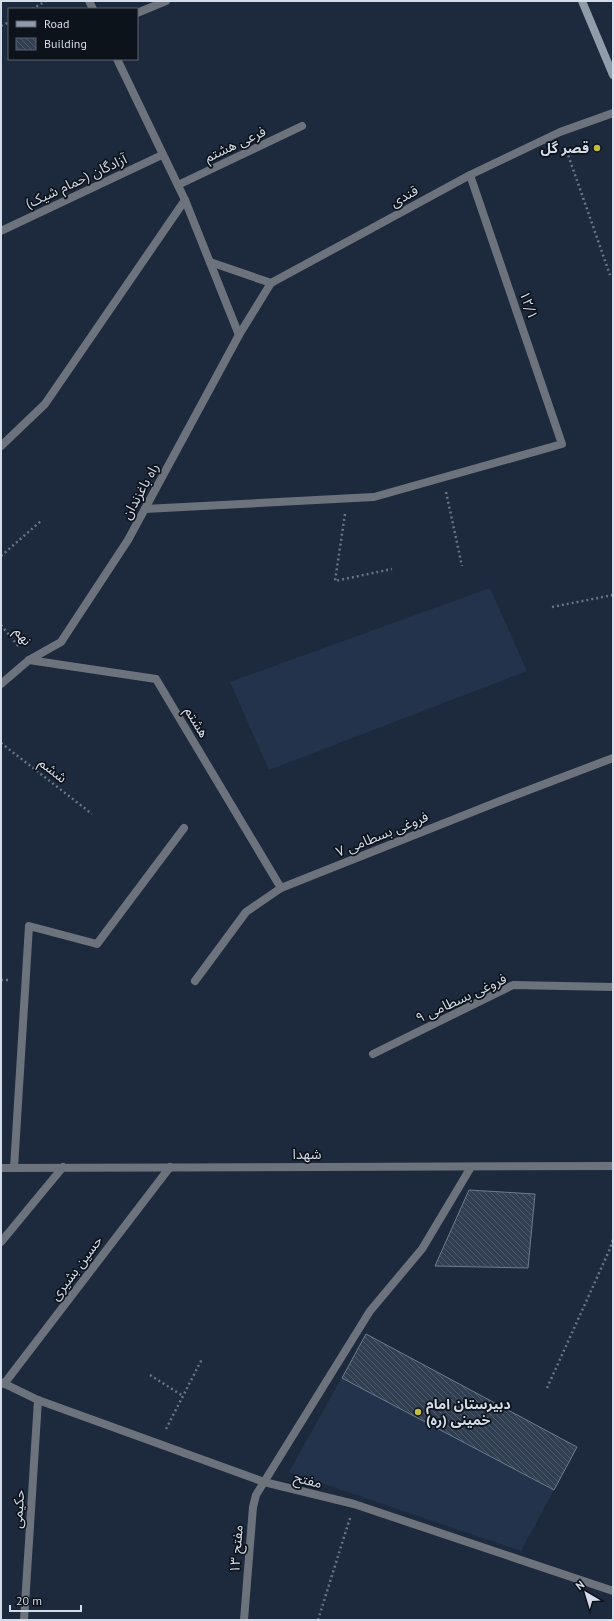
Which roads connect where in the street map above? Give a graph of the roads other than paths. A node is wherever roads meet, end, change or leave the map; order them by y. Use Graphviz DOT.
graph roads {
  1 [pos="166,1"];
  2 [pos="582,1"];
  3 [pos="138,14"];
  4 [pos="117,60"];
  5 [pos="613,75"];
  6 [pos="613,113"];
  7 [pos="302,126"];
  8 [pos="162,154"];
  9 [pos="470,175"];
  10 [pos="178,185"];
  11 [pos="185,200"];
  12 [pos="1,231"];
  13 [pos="210,262"];
  14 [pos="271,283"];
  15 [pos="239,335"];
  16 [pos="1,446"];
  17 [pos="145,509"];
  18 [pos="29,660"];
  19 [pos="1,684"];
  20 [pos="613,758"];
  21 [pos="184,828"];
  22 [pos="281,888"];
  23 [pos="195,981"];
  24 [pos="613,987"];
  25 [pos="373,1054"];
  26 [pos="613,1166"];
  27 [pos="170,1167"];
  28 [pos="471,1167"];
  29 [pos="1,1168"];
  30 [pos="14,1168"];
  31 [pos="63,1168"];
  32 [pos="1,1242"];
  33 [pos="3,1383"];
  34 [pos="38,1400"];
  35 [pos="264,1482"];
  36 [pos="613,1591"];
  37 [pos="24,1620"];
  38 [pos="244,1620"];
  1 -- 3 [label="street"];
  2 -- 5 [label="main road"];
  4 -- 8 [label="street"];
  6 -- 9 [label="street, قندی"];
  7 -- 10 [label="street, فرعی هشتم"];
  8 -- 10 [label="street"];
  8 -- 12 [label="street, آزادگان (حمام شیک)"];
  9 -- 14 [label="street, قندی"];
  9 -- 17 [label="street, ۱۲/۱"];
  10 -- 11 [label="street"];
  11 -- 13 [label="street"];
  11 -- 16 [label="street"];
  13 -- 14 [label="street"];
  13 -- 15 [label="street"];
  14 -- 15 [label="street, راه باغزندان"];
  15 -- 17 [label="street, راه باغزندان"];
  17 -- 18 [label="street, راه باغزندان"];
  18 -- 19 [label="street, راه باغزندان"];
  18 -- 22 [label="street, هشتم"];
  20 -- 22 [label="street, فروغی بسطامی ۷"];
  21 -- 30 [label="street"];
  22 -- 23 [label="street, فروغی بسطامی ۷"];
  24 -- 25 [label="street, فروغی بسطامی ۹"];
  26 -- 28 [label="street, شهدا"];
  27 -- 28 [label="street, شهدا"];
  27 -- 31 [label="street, شهدا"];
  27 -- 33 [label="street, حسین بشیری"];
  28 -- 35 [label="street, مفتح ۱۳"];
  29 -- 30 [label="street, شهدا"];
  30 -- 31 [label="street, شهدا"];
  31 -- 32 [label="street"];
  33 -- 34 [label="street, مفتح"];
  34 -- 35 [label="street, مفتح"];
  34 -- 37 [label="street, حکیمی"];
  35 -- 36 [label="street, مفتح"];
  35 -- 38 [label="street, مفتح ۱۳"];
}
